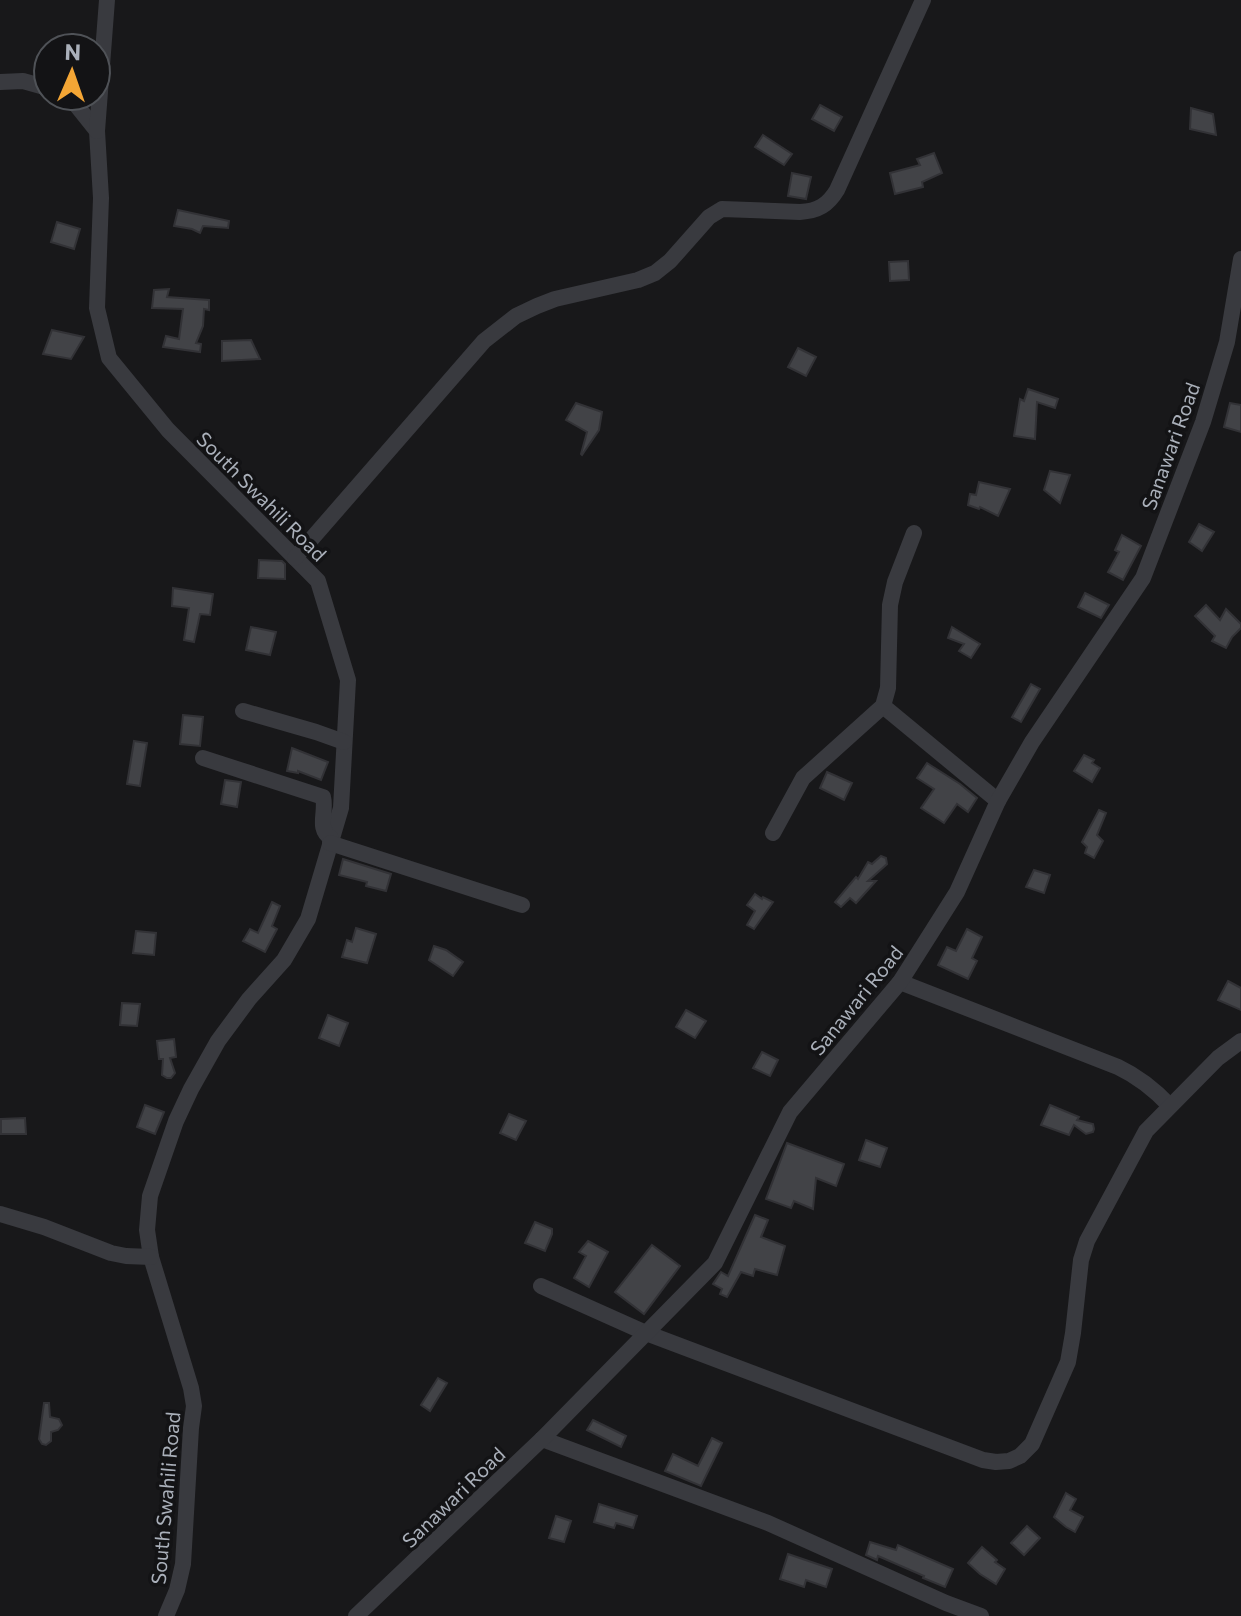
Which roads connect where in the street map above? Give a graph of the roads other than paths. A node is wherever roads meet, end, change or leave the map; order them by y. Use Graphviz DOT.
graph roads {
  1 [pos="107,0"];
  2 [pos="923,0"];
  3 [pos="0,82"];
  4 [pos="32,84"];
  5 [pos="82,112"];
  6 [pos="97,131"];
  7 [pos="1241,259"];
  8 [pos="914,533"];
  9 [pos="295,558"];
  10 [pos="883,706"];
  11 [pos="243,711"];
  12 [pos="344,742"];
  13 [pos="203,758"];
  14 [pos="998,801"];
  15 [pos="773,833"];
  16 [pos="331,840"];
  17 [pos="522,905"];
  18 [pos="900,982"];
  19 [pos="1241,1041"];
  20 [pos="1170,1106"];
  21 [pos="0,1214"];
  22 [pos="151,1257"];
  23 [pos="541,1286"];
  24 [pos="646,1333"];
  25 [pos="542,1439"];
  26 [pos="166,1616"];
  27 [pos="356,1616"];
  28 [pos="981,1616"];
  1 -- 6 [label="street, South Swahili Road"];
  2 -- 9 [label="street"];
  3 -- 4 [label="street"];
  5 -- 6 [label="street"];
  6 -- 9 [label="street, South Swahili Road"];
  7 -- 14 [label="street, Sanawari Road"];
  8 -- 10 [label="street"];
  9 -- 12 [label="street, South Swahili Road"];
  10 -- 14 [label="street"];
  10 -- 15 [label="street"];
  11 -- 12 [label="street"];
  12 -- 16 [label="street, South Swahili Road"];
  13 -- 16 [label="street"];
  14 -- 18 [label="street, Sanawari Road"];
  16 -- 17 [label="street"];
  16 -- 22 [label="street, South Swahili Road"];
  18 -- 20 [label="street"];
  18 -- 24 [label="street, Sanawari Road"];
  19 -- 20 [label="street"];
  20 -- 24 [label="street"];
  21 -- 22 [label="street"];
  22 -- 26 [label="street, South Swahili Road"];
  23 -- 24 [label="street"];
  24 -- 25 [label="street, Sanawari Road"];
  25 -- 27 [label="street, Sanawari Road"];
  25 -- 28 [label="street"];
}
